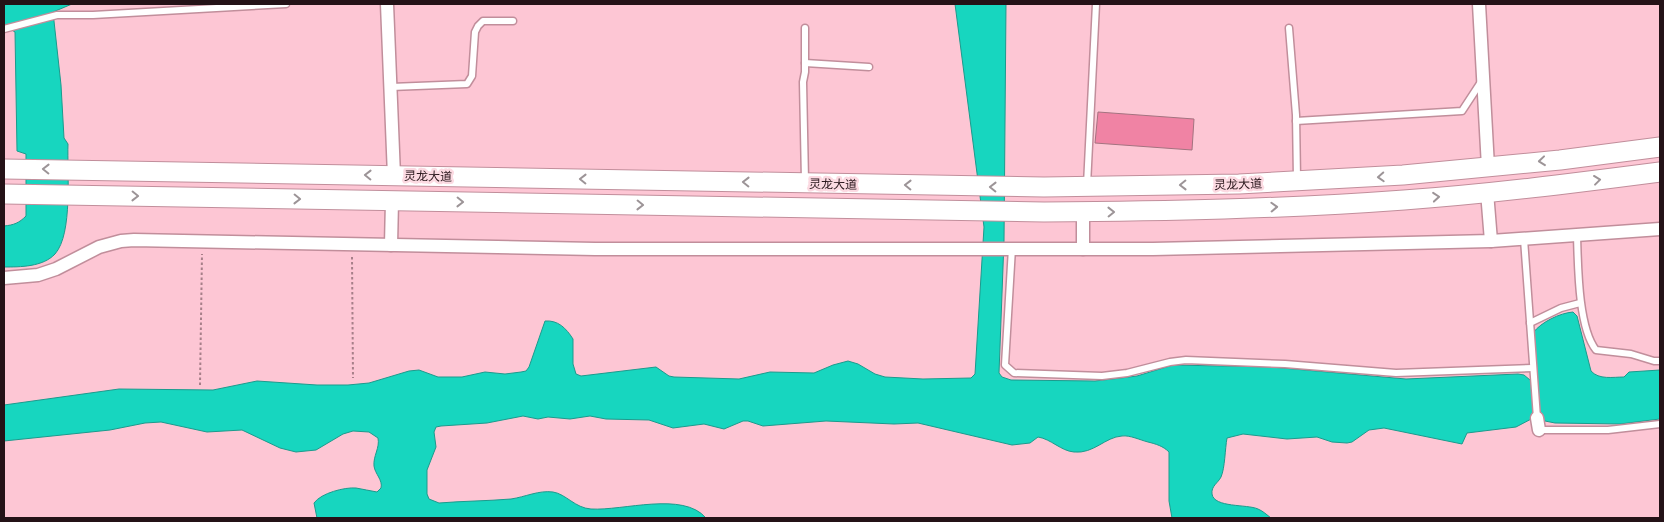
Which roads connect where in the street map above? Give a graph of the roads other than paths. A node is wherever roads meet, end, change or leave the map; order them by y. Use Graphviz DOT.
graph roads {
  1 [pos="286,4"];
  2 [pos="387,4"];
  3 [pos="1096,4"];
  4 [pos="1479,4"];
  5 [pos="513,21"];
  6 [pos="805,28"];
  7 [pos="1289,28"];
  8 [pos="5,30"];
  9 [pos="805,63"];
  10 [pos="869,67"];
  11 [pos="1483,79"];
  12 [pos="391,87"];
  13 [pos="1296,121"];
  14 [pos="1660,147"];
  15 [pos="1488,167"];
  16 [pos="6,169"];
  17 [pos="1660,172"];
  18 [pos="394,176"];
  19 [pos="1297,181"];
  20 [pos="805,183"];
  21 [pos="1087,187"];
  22 [pos="1487,192"];
  23 [pos="7,194"];
  24 [pos="392,200"];
  25 [pos="1083,212"];
  26 [pos="1660,229"];
  27 [pos="1577,236"];
  28 [pos="1524,239"];
  29 [pos="1491,241"];
  30 [pos="391,245"];
  31 [pos="1009,248"];
  32 [pos="1083,249"];
  33 [pos="4,278"];
  34 [pos="1580,303"];
  35 [pos="1530,323"];
  36 [pos="1660,361"];
  37 [pos="1533,368"];
  38 [pos="1660,424"];
  1 -- 8 [label="lane"];
  2 -- 12 [label="street"];
  3 -- 21 [label="lane"];
  4 -- 11 [label="street"];
  5 -- 12 [label="lane"];
  6 -- 9 [label="lane"];
  7 -- 13 [label="lane"];
  9 -- 10 [label="lane"];
  9 -- 20 [label="lane"];
  11 -- 13 [label="lane"];
  11 -- 15 [label="street"];
  12 -- 18 [label="street"];
  13 -- 19 [label="lane"];
  14 -- 15 [label="main road, 灵龙大道, one-way"];
  15 -- 19 [label="main road, 灵龙大道, one-way"];
  18 -- 16 [label="main road, 灵龙大道, one-way"];
  22 -- 17 [label="main road, 灵龙大道, one-way"];
  20 -- 18 [label="main road, 灵龙大道, one-way"];
  19 -- 21 [label="main road, 灵龙大道, one-way"];
  21 -- 20 [label="main road, 灵龙大道, one-way"];
  25 -- 22 [label="main road, 灵龙大道, one-way"];
  22 -- 29 [label="street"];
  23 -- 24 [label="main road, 灵龙大道, one-way"];
  24 -- 25 [label="main road, 灵龙大道, one-way"];
  24 -- 30 [label="street"];
  25 -- 32 [label="street"];
  26 -- 27 [label="street"];
  27 -- 28 [label="street"];
  27 -- 34 [label="lane"];
  28 -- 29 [label="street"];
  28 -- 35 [label="lane"];
  29 -- 32 [label="street"];
  30 -- 31 [label="street"];
  30 -- 33 [label="street"];
  31 -- 32 [label="street"];
  31 -- 37 [label="lane"];
  34 -- 35 [label="lane"];
  34 -- 36 [label="lane"];
  35 -- 37 [label="lane"];
  37 -- 38 [label="lane"];
}
